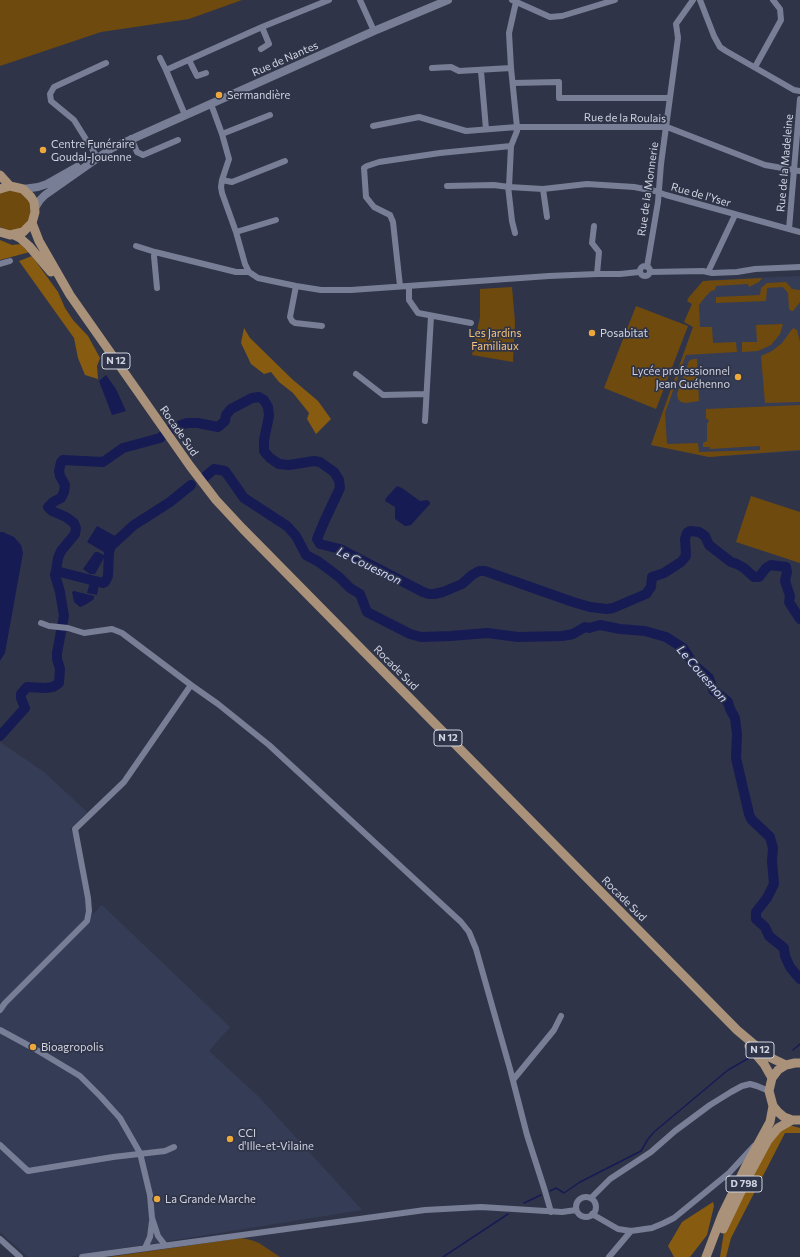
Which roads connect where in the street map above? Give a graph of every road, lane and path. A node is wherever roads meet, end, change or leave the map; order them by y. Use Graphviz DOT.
graph roads {
  1 [pos="329,0"];
  2 [pos="360,0"];
  3 [pos="448,0"];
  4 [pos="615,0"];
  5 [pos="693,0"];
  6 [pos="700,0"];
  7 [pos="773,0"];
  8 [pos="514,1"];
  9 [pos="605,1"];
  10 [pos="262,27"];
  11 [pos="374,30"];
  12 [pos="261,49"];
  13 [pos="160,58"];
  14 [pos="189,60"];
  15 [pos="106,63"];
  16 [pos="755,67"];
  17 [pos="432,68"];
  18 [pos="510,68"];
  19 [pos="166,70"];
  20 [pos="481,71"];
  21 [pos="206,73"];
  22 [pos="512,83"];
  23 [pos="800,90"];
  24 [pos="669,98"];
  25 [pos="800,100"];
  26 [pos="211,104"];
  27 [pos="185,115"];
  28 [pos="270,115"];
  29 [pos="373,126"];
  30 [pos="517,127"];
  31 [pos="667,127"];
  32 [pos="486,129"];
  33 [pos="222,134"];
  34 [pos="131,138"];
  35 [pos="178,140"];
  36 [pos="512,146"];
  37 [pos="97,157"];
  38 [pos="285,161"];
  39 [pos="89,163"];
  40 [pos="797,170"];
  41 [pos="0,175"];
  42 [pos="222,180"];
  43 [pos="10,186"];
  44 [pos="447,186"];
  45 [pos="508,187"];
  46 [pos="0,189"];
  47 [pos="22,189"];
  48 [pos="543,189"];
  49 [pos="658,192"];
  50 [pos="35,208"];
  51 [pos="735,215"];
  52 [pos="548,217"];
  53 [pos="276,220"];
  54 [pos="32,223"];
  55 [pos="594,226"];
  56 [pos="789,229"];
  57 [pos="236,232"];
  58 [pos="800,232"];
  59 [pos="1,233"];
  60 [pos="515,233"];
  61 [pos="14,235"];
  62 [pos="136,246"];
  63 [pos="155,252"];
  64 [pos="10,261"];
  65 [pos="0,264"];
  66 [pos="800,267"];
  67 [pos="648,270"];
  68 [pos="249,272"];
  69 [pos="708,272"];
  70 [pos="597,274"];
  71 [pos="296,286"];
  72 [pos="400,286"];
  73 [pos="409,286"];
  74 [pos="158,288"];
  75 [pos="70,295"];
  76 [pos="430,316"];
  77 [pos="471,323"];
  78 [pos="322,326"];
  79 [pos="356,374"];
  80 [pos="426,394"];
  81 [pos="426,422"];
  82 [pos="42,623"];
  83 [pos="191,685"];
  84 [pos="0,1010"];
  85 [pos="561,1016"];
  86 [pos="0,1030"];
  87 [pos="737,1030"];
  88 [pos="800,1063"];
  89 [pos="786,1065"];
  90 [pos="772,1078"];
  91 [pos="512,1080"];
  92 [pos="769,1091"];
  93 [pos="772,1106"];
  94 [pos="796,1120"];
  95 [pos="761,1139"];
  96 [pos="0,1145"];
  97 [pos="174,1147"];
  98 [pos="140,1153"];
  99 [pos="591,1198"];
  100 [pos="576,1210"];
  101 [pos="550,1212"];
  102 [pos="592,1214"];
  103 [pos="152,1218"];
  104 [pos="631,1231"];
  105 [pos="0,1239"];
  106 [pos="165,1245"];
  107 [pos="145,1248"];
  108 [pos="20,1257"];
  109 [pos="82,1257"];
  110 [pos="609,1257"];
  111 [pos="707,1257"];
  1 -- 10 [label="street"];
  2 -- 11 [label="street"];
  3 -- 11 [label="main road, Rue de Nantes"];
  4 -- 9 [label="street"];
  5 -- 24 [label="street, Rue de la Monnerie"];
  6 -- 16 [label="street"];
  7 -- 16 [label="street"];
  8 -- 9 [label="street"];
  8 -- 18 [label="street"];
  10 -- 12 [label="street"];
  10 -- 14 [label="street"];
  11 -- 26 [label="main road, Rue de Nantes"];
  13 -- 19 [label="street"];
  14 -- 19 [label="street"];
  14 -- 21 [label="street"];
  15 -- 37 [label="street"];
  16 -- 23 [label="street"];
  17 -- 20 [label="street"];
  18 -- 20 [label="street"];
  18 -- 22 [label="street"];
  19 -- 27 [label="street"];
  20 -- 32 [label="street"];
  22 -- 24 [label="street"];
  22 -- 30 [label="street"];
  24 -- 31 [label="street, Rue de la Monnerie"];
  25 -- 40 [label="street, Rue de la Madeleine"];
  26 -- 27 [label="main road, Rue de Nantes"];
  26 -- 33 [label="street"];
  27 -- 34 [label="main road, Rue de Nantes"];
  28 -- 33 [label="street"];
  29 -- 32 [label="street, Rue de la Roulais"];
  30 -- 31 [label="street, Rue de la Roulais"];
  30 -- 32 [label="street, Rue de la Roulais"];
  30 -- 36 [label="street"];
  31 -- 40 [label="street, Rue de la Roulais"];
  31 -- 49 [label="street, Rue de la Monnerie"];
  33 -- 42 [label="street"];
  34 -- 35 [label="street"];
  34 -- 37 [label="main road, Rue de Nantes"];
  36 -- 45 [label="street"];
  36 -- 72 [label="street"];
  37 -- 39 [label="main road, Rue de Nantes"];
  38 -- 42 [label="street"];
  39 -- 47 [label="main road, Rue de Nantes"];
  39 -- 50 [label="main road, Rue de Nantes"];
  40 -- 56 [label="street, Rue de la Madeleine"];
  41 -- 43 [label="main road"];
  42 -- 57 [label="street"];
  43 -- 46 [label="main road"];
  43 -- 47 [label="main road"];
  44 -- 45 [label="street, Rue de l'Yser"];
  45 -- 48 [label="street, Rue de l'Yser"];
  45 -- 60 [label="street"];
  47 -- 50 [label="main road"];
  48 -- 49 [label="street, Rue de l'Yser"];
  48 -- 52 [label="street"];
  49 -- 51 [label="street, Rue de l'Yser"];
  49 -- 67 [label="street, Rue de la Monnerie"];
  50 -- 54 [label="main road"];
  51 -- 56 [label="street, Rue de l'Yser"];
  51 -- 69 [label="street, Rue de l'Yser"];
  53 -- 57 [label="street"];
  54 -- 61 [label="main road"];
  54 -- 75 [label="main road, Rocade Sud / N 12"];
  55 -- 70 [label="street"];
  56 -- 58 [label="street, Rue de l'Yser"];
  57 -- 68 [label="street"];
  59 -- 61 [label="main road"];
  61 -- 75 [label="main road, Rocade Sud / N 12"];
  62 -- 63 [label="street"];
  63 -- 68 [label="street"];
  63 -- 74 [label="street"];
  64 -- 65 [label="street"];
  66 -- 69 [label="street"];
  67 -- 69 [label="street"];
  67 -- 70 [label="street"];
  68 -- 71 [label="street"];
  70 -- 73 [label="street"];
  71 -- 72 [label="street"];
  71 -- 78 [label="street"];
  72 -- 73 [label="street"];
  73 -- 76 [label="street"];
  75 -- 87 [label="main road, Rocade Sud / N 12"];
  76 -- 77 [label="street"];
  76 -- 80 [label="street"];
  79 -- 80 [label="street"];
  80 -- 81 [label="street"];
  82 -- 83 [label="street"];
  83 -- 84 [label="street"];
  83 -- 91 [label="street"];
  85 -- 91 [label="street"];
  86 -- 98 [label="street"];
  87 -- 89 [label="main road, Rocade Sud / N 12"];
  87 -- 90 [label="main road, Rocade Sud / N 12"];
  88 -- 89 [label="main road"];
  89 -- 90 [label="main road"];
  90 -- 92 [label="main road"];
  91 -- 101 [label="street"];
  92 -- 93 [label="main road"];
  92 -- 99 [label="street"];
  93 -- 94 [label="main road"];
  93 -- 95 [label="main road, D 798"];
  94 -- 111 [label="main road, D 798"];
  95 -- 104 [label="street"];
  95 -- 111 [label="main road, D 798"];
  96 -- 98 [label="street"];
  97 -- 98 [label="street"];
  98 -- 103 [label="street"];
  99 -- 100 [label="street"];
  99 -- 102 [label="street"];
  100 -- 101 [label="street"];
  100 -- 102 [label="street"];
  101 -- 106 [label="street"];
  102 -- 104 [label="street"];
  103 -- 106 [label="street"];
  103 -- 107 [label="street"];
  104 -- 110 [label="street"];
  105 -- 108 [label="street"];
  106 -- 107 [label="street"];
  107 -- 109 [label="street"];
}
